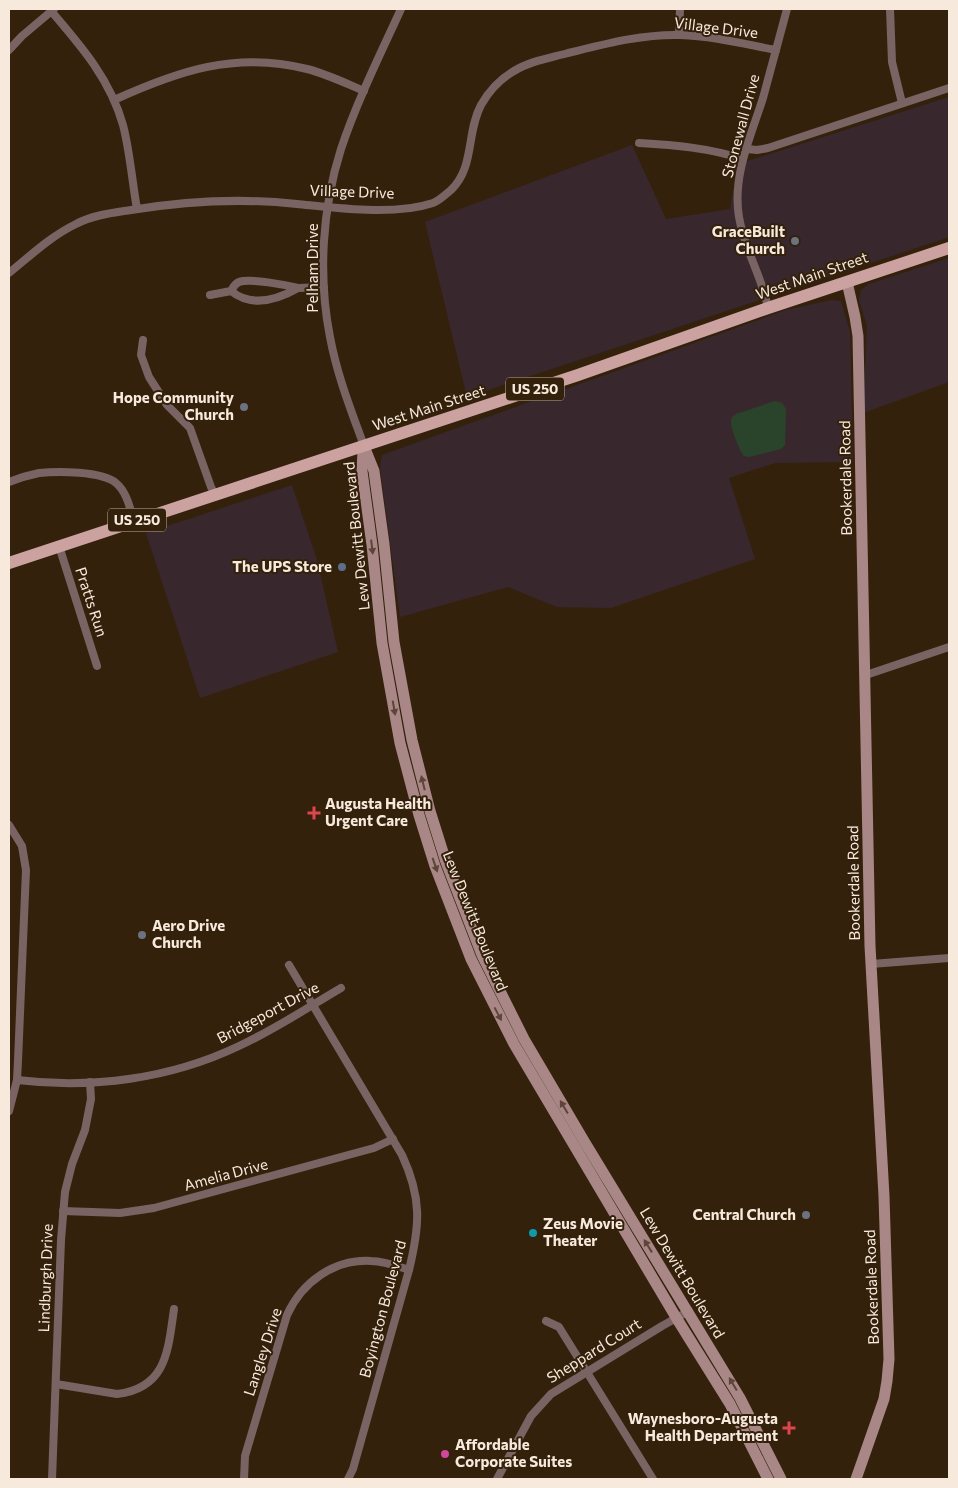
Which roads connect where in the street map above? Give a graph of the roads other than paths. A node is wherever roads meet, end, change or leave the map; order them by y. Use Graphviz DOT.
graph roads {
  1 [pos="400,9"];
  2 [pos="680,9"];
  3 [pos="786,9"];
  4 [pos="890,9"];
  5 [pos="53,10"];
  6 [pos="679,35"];
  7 [pos="9,50"];
  8 [pos="776,50"];
  9 [pos="949,88"];
  10 [pos="364,91"];
  11 [pos="114,100"];
  12 [pos="902,104"];
  13 [pos="639,143"];
  14 [pos="746,149"];
  15 [pos="743,159"];
  16 [pos="328,208"];
  17 [pos="137,209"];
  18 [pos="949,248"];
  19 [pos="9,274"];
  20 [pos="847,282"];
  21 [pos="324,287"];
  22 [pos="298,288"];
  23 [pos="231,291"];
  24 [pos="210,295"];
  25 [pos="768,308"];
  26 [pos="143,340"];
  27 [pos="364,446"];
  28 [pos="9,482"];
  29 [pos="216,495"];
  30 [pos="134,522"];
  31 [pos="59,546"];
  32 [pos="9,563"];
  33 [pos="949,646"];
  34 [pos="97,666"];
  35 [pos="866,675"];
  36 [pos="9,825"];
  37 [pos="949,958"];
  38 [pos="871,964"];
  39 [pos="289,965"];
  40 [pos="341,988"];
  41 [pos="313,1005"];
  42 [pos="519,1042"];
  43 [pos="17,1080"];
  44 [pos="90,1082"];
  45 [pos="9,1111"];
  46 [pos="393,1139"];
  47 [pos="63,1211"];
  48 [pos="409,1270"];
  49 [pos="174,1309"];
  50 [pos="689,1312"];
  51 [pos="677,1319"];
  52 [pos="546,1321"];
  53 [pos="587,1371"];
  54 [pos="56,1384"];
  55 [pos="52,1479"];
  56 [pos="244,1479"];
  57 [pos="348,1479"];
  58 [pos="497,1479"];
  59 [pos="653,1479"];
  60 [pos="768,1479"];
  61 [pos="781,1479"];
  62 [pos="856,1479"];
  1 -- 10 [label="street, Pelham Drive"];
  2 -- 6 [label="street"];
  3 -- 8 [label="street, Stonewall Drive"];
  4 -- 12 [label="street"];
  5 -- 7 [label="street"];
  5 -- 11 [label="street"];
  6 -- 8 [label="street, Village Drive"];
  6 -- 16 [label="street, Village Drive"];
  8 -- 14 [label="street, Stonewall Drive"];
  9 -- 12 [label="street"];
  10 -- 11 [label="street"];
  10 -- 16 [label="street, Pelham Drive"];
  11 -- 17 [label="street"];
  12 -- 14 [label="street"];
  13 -- 15 [label="street"];
  14 -- 15 [label="street, Stonewall Drive"];
  15 -- 25 [label="street, Stonewall Drive"];
  16 -- 17 [label="street, Village Drive"];
  16 -- 21 [label="street, Pelham Drive"];
  17 -- 19 [label="street, Village Drive"];
  18 -- 20 [label="main road, West Main Street / US 250"];
  20 -- 25 [label="main road, West Main Street / US 250"];
  20 -- 35 [label="main road, Bookerdale Road"];
  21 -- 22 [label="street"];
  21 -- 27 [label="street, Pelham Drive"];
  22 -- 23 [label="street"];
  22 -- 23 [label="street"];
  23 -- 24 [label="street"];
  25 -- 27 [label="main road, West Main Street / US 250"];
  26 -- 29 [label="street"];
  27 -- 29 [label="main road, West Main Street / US 250"];
  27 -- 42 [label="main road, Lew Dewitt Boulevard"];
  28 -- 30 [label="street"];
  29 -- 30 [label="main road, West Main Street / US 250"];
  30 -- 31 [label="main road, West Main Street / US 250"];
  31 -- 32 [label="main road, US 250"];
  31 -- 34 [label="street, Pratts Run"];
  33 -- 35 [label="street"];
  35 -- 38 [label="main road, Bookerdale Road"];
  36 -- 43 [label="street"];
  37 -- 38 [label="street"];
  38 -- 62 [label="main road, Bookerdale Road"];
  39 -- 41 [label="street, Boyington Boulevard"];
  40 -- 41 [label="street, Bridgeport Drive"];
  41 -- 44 [label="street, Bridgeport Drive"];
  41 -- 46 [label="street, Boyington Boulevard"];
  50 -- 42 [label="main road, Lew Dewitt Boulevard, one-way"];
  42 -- 51 [label="main road, Lew Dewitt Boulevard"];
  43 -- 44 [label="street"];
  43 -- 45 [label="street"];
  44 -- 47 [label="street, Lindburgh Drive"];
  46 -- 47 [label="street, Amelia Drive"];
  46 -- 48 [label="street, Boyington Boulevard"];
  47 -- 54 [label="street, Lindburgh Drive"];
  48 -- 56 [label="street, Langley Drive"];
  48 -- 57 [label="street, Boyington Boulevard"];
  49 -- 54 [label="street"];
  50 -- 51 [label="street, Sheppard Court"];
  61 -- 50 [label="main road, Lew Dewitt Boulevard, one-way"];
  51 -- 53 [label="street, Sheppard Court"];
  51 -- 60 [label="main road, Lew Dewitt Boulevard"];
  52 -- 53 [label="street"];
  53 -- 58 [label="street, Sheppard Court"];
  53 -- 59 [label="street"];
  54 -- 55 [label="street, Lindburgh Drive"];
}
